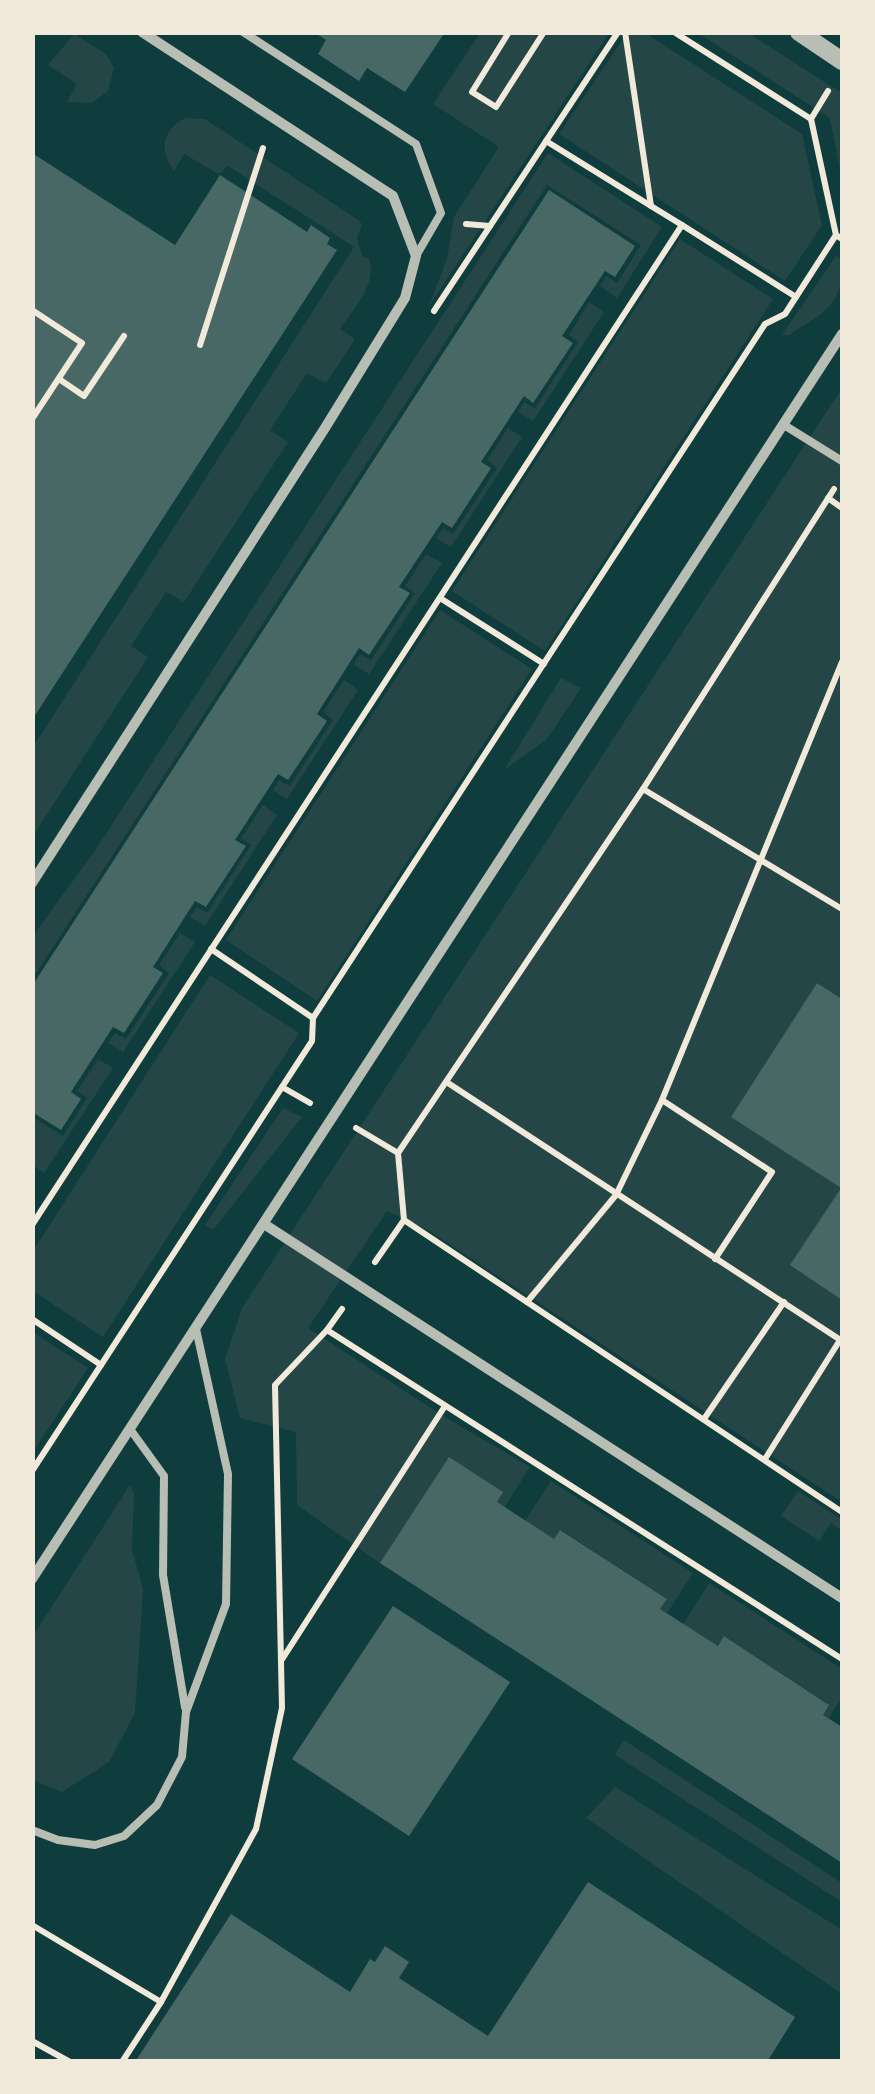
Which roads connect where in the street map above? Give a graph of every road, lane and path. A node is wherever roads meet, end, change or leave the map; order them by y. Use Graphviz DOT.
graph roads {
  1 [pos="142,32"];
  2 [pos="243,32"];
  3 [pos="509,32"];
  4 [pos="544,32"];
  5 [pos="621,32"];
  6 [pos="674,32"];
  7 [pos="799,32"];
  8 [pos="842,61"];
  9 [pos="831,86"];
  10 [pos="811,119"];
  11 [pos="546,141"];
  12 [pos="263,148"];
  13 [pos="651,206"];
  14 [pos="454,223"];
  15 [pos="682,225"];
  16 [pos="490,226"];
  17 [pos="840,237"];
  18 [pos="416,256"];
  19 [pos="796,296"];
  20 [pos="405,298"];
  21 [pos="32,310"];
  22 [pos="842,334"];
  23 [pos="124,336"];
  24 [pos="200,345"];
  25 [pos="59,378"];
  26 [pos="32,419"];
  27 [pos="784,424"];
  28 [pos="842,461"];
  29 [pos="842,476"];
  30 [pos="828,498"];
  31 [pos="842,508"];
  32 [pos="440,598"];
  33 [pos="842,662"];
  34 [pos="544,664"];
  35 [pos="643,789"];
  36 [pos="762,862"];
  37 [pos="32,884"];
  38 [pos="842,909"];
  39 [pos="211,949"];
  40 [pos="313,1018"];
  41 [pos="448,1083"];
  42 [pos="662,1100"];
  43 [pos="616,1195"];
  44 [pos="404,1220"];
  45 [pos="264,1224"];
  46 [pos="32,1225"];
  47 [pos="715,1258"];
  48 [pos="358,1285"];
  49 [pos="527,1302"];
  50 [pos="784,1302"];
  51 [pos="32,1319"];
  52 [pos="196,1329"];
  53 [pos="327,1330"];
  54 [pos="842,1341"];
  55 [pos="101,1365"];
  56 [pos="446,1406"];
  57 [pos="704,1419"];
  58 [pos="130,1428"];
  59 [pos="765,1460"];
  60 [pos="32,1471"];
  61 [pos="842,1512"];
  62 [pos="32,1580"];
  63 [pos="842,1598"];
  64 [pos="842,1658"];
  65 [pos="281,1662"];
  66 [pos="186,1712"];
  67 [pos="32,1830"];
  68 [pos="32,1924"];
  69 [pos="162,2002"];
  70 [pos="32,2041"];
  71 [pos="70,2062"];
  72 [pos="122,2062"];
  1 -- 18 [label="street"];
  2 -- 18 [label="lane"];
  3 -- 4 [label="path"];
  5 -- 11 [label="path"];
  5 -- 13 [label="path"];
  6 -- 10 [label="path"];
  7 -- 8 [label="street"];
  9 -- 10 [label="path"];
  10 -- 17 [label="path"];
  11 -- 13 [label="path"];
  11 -- 16 [label="path"];
  12 -- 24 [label="path"];
  13 -- 15 [label="path"];
  14 -- 16 [label="path"];
  15 -- 19 [label="path"];
  15 -- 32 [label="path"];
  16 -- 20 [label="path"];
  17 -- 19 [label="path"];
  18 -- 20 [label="street"];
  19 -- 34 [label="path"];
  20 -- 37 [label="street"];
  21 -- 25 [label="path"];
  22 -- 27 [label="street"];
  23 -- 25 [label="path"];
  25 -- 26 [label="path"];
  27 -- 28 [label="lane"];
  27 -- 45 [label="street"];
  29 -- 30 [label="path"];
  30 -- 31 [label="path"];
  30 -- 35 [label="path"];
  32 -- 34 [label="path"];
  32 -- 39 [label="path"];
  33 -- 36 [label="path"];
  34 -- 40 [label="path"];
  35 -- 36 [label="path"];
  35 -- 41 [label="path"];
  36 -- 38 [label="path"];
  36 -- 42 [label="path"];
  39 -- 40 [label="path"];
  39 -- 46 [label="path"];
  40 -- 55 [label="path"];
  41 -- 43 [label="path"];
  41 -- 44 [label="path"];
  42 -- 43 [label="path"];
  42 -- 47 [label="path"];
  43 -- 47 [label="path"];
  43 -- 49 [label="path"];
  44 -- 48 [label="path"];
  44 -- 49 [label="path"];
  45 -- 48 [label="street"];
  45 -- 52 [label="street"];
  47 -- 50 [label="path"];
  48 -- 53 [label="path"];
  48 -- 63 [label="street"];
  49 -- 57 [label="path"];
  50 -- 54 [label="path"];
  50 -- 57 [label="path"];
  51 -- 55 [label="path"];
  52 -- 58 [label="street"];
  52 -- 66 [label="lane"];
  53 -- 56 [label="path"];
  53 -- 65 [label="path"];
  54 -- 59 [label="path"];
  55 -- 60 [label="path"];
  56 -- 64 [label="path"];
  56 -- 65 [label="path"];
  57 -- 59 [label="path"];
  58 -- 62 [label="street"];
  58 -- 66 [label="lane"];
  59 -- 61 [label="path"];
  65 -- 69 [label="path"];
  66 -- 67 [label="lane"];
  68 -- 69 [label="path"];
  69 -- 72 [label="path"];
  70 -- 71 [label="path"];
}
